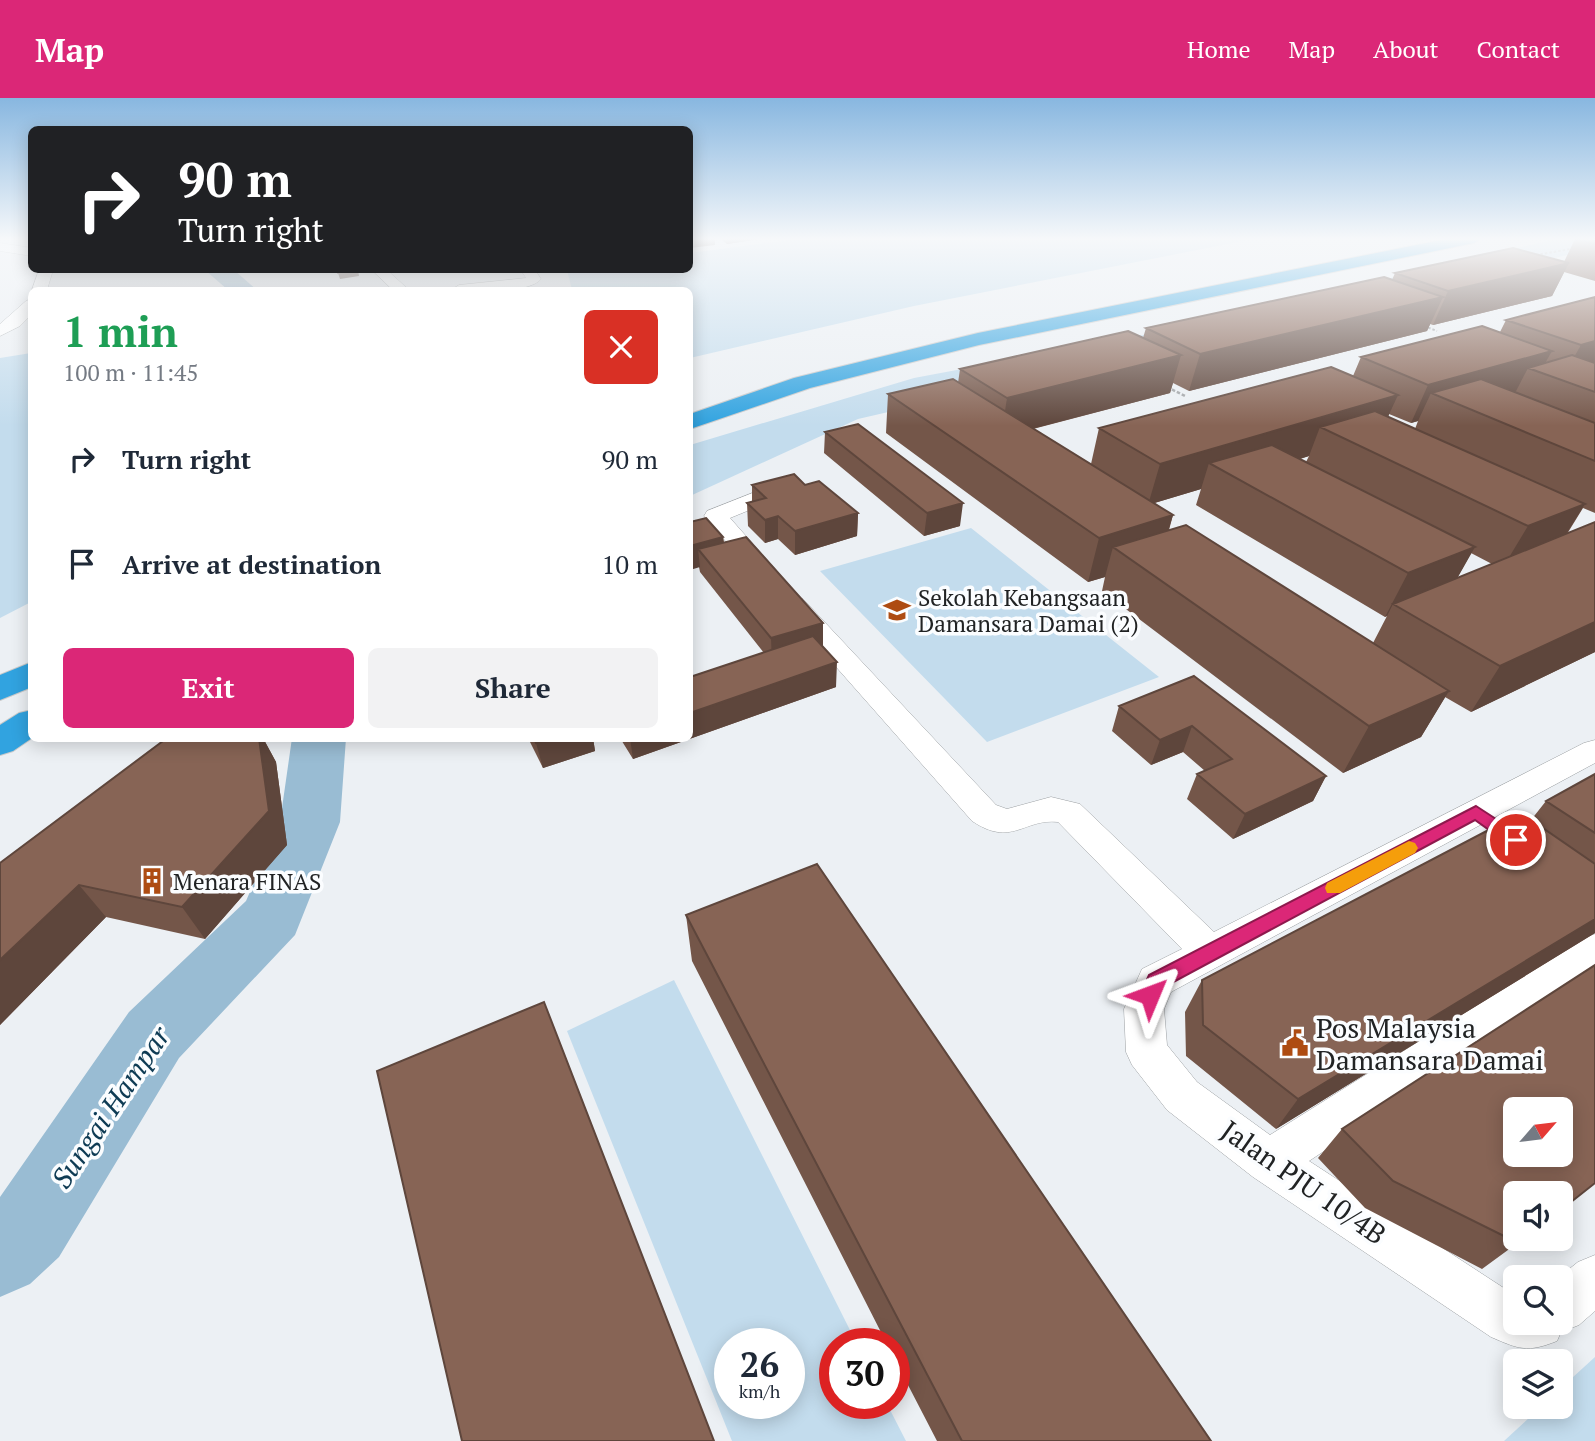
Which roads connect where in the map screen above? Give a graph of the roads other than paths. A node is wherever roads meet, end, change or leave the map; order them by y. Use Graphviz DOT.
graph roads {
  1 [pos="1078,301"];
  2 [pos="1166,301"];
  3 [pos="28,308"];
  4 [pos="971,321"];
  5 [pos="0,331"];
  6 [pos="693,421"];
  7 [pos="783,488"];
  8 [pos="702,521"];
  9 [pos="28,675"];
  10 [pos="0,689"];
  11 [pos="28,724"];
  12 [pos="0,742"];
  13 [pos="1595,750"];
  14 [pos="1476,813"];
  15 [pos="1508,835"];
  16 [pos="1595,950"];
  17 [pos="1211,953"];
  18 [pos="1269,1161"];
  19 [pos="1595,1279"];
  20 [pos="1573,1297"];
  21 [pos="1503,1317"];
  1 -- 4 [label="highway"];
  2 -- 6 [label="highway"];
  3 -- 5 [label="street"];
  7 -- 8 [label="street"];
  8 -- 17 [label="street"];
  9 -- 10 [label="highway"];
  11 -- 12 [label="highway"];
  13 -- 14 [label="street"];
  14 -- 15 [label="street"];
  14 -- 17 [label="street"];
  16 -- 18 [label="street"];
  17 -- 18 [label="street, Jalan PJU 10/4B"];
  18 -- 21 [label="street, Jalan PJU 10/4B"];
  19 -- 20 [label="street"];
}
